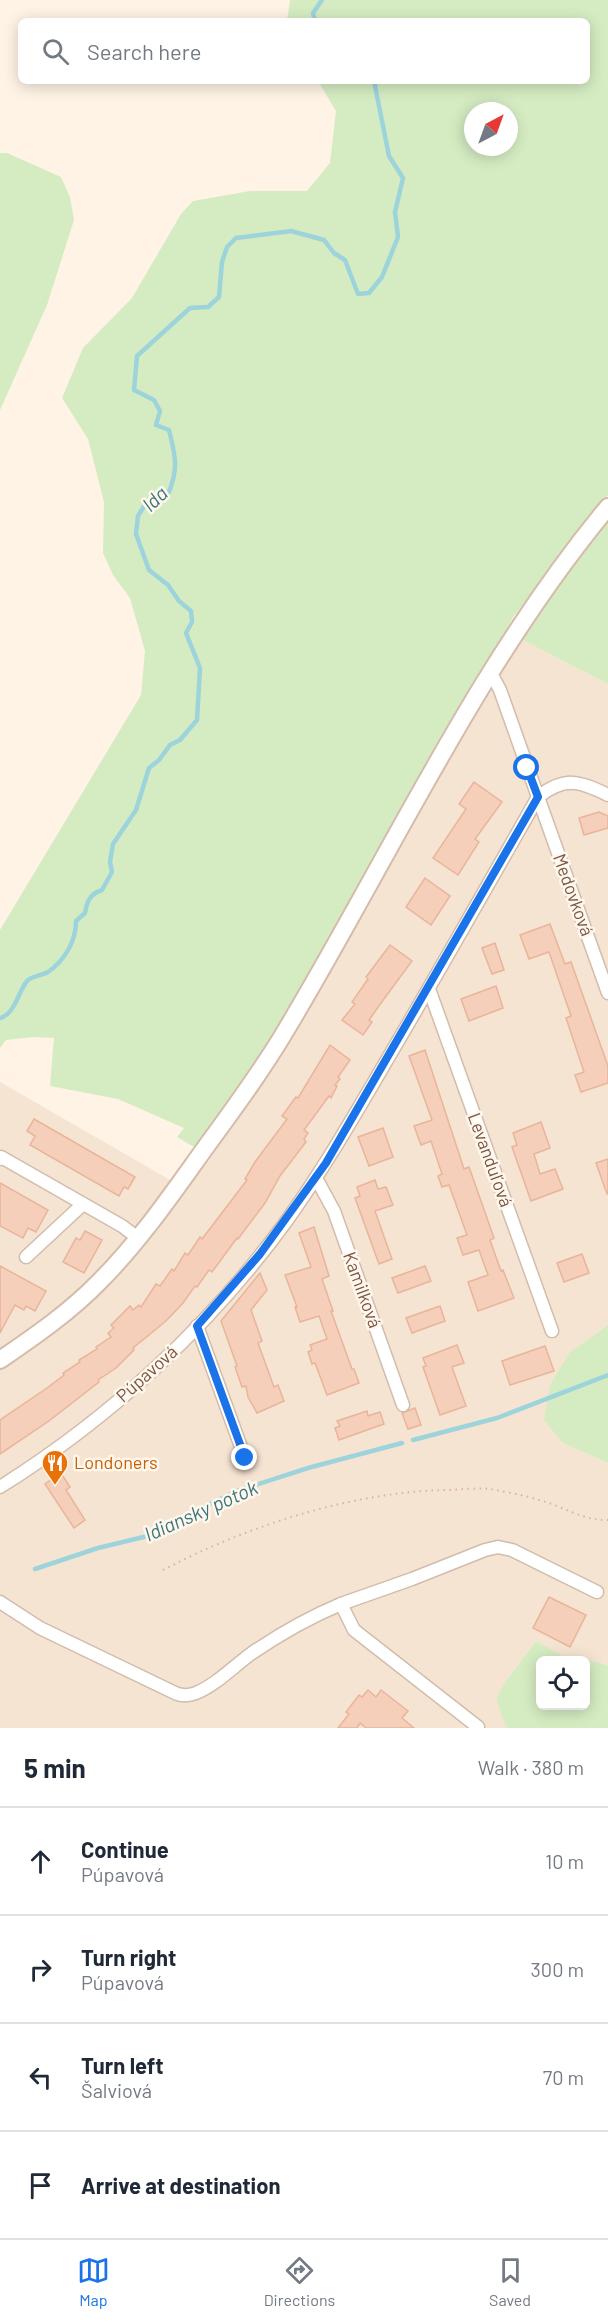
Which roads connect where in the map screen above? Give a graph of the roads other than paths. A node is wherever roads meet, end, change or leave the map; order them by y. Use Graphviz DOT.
graph roads {
  1 [pos="608,507"];
  2 [pos="491,673"];
  3 [pos="608,795"];
  4 [pos="538,797"];
  5 [pos="429,989"];
  6 [pos="608,993"];
  7 [pos="0,1159"];
  8 [pos="316,1178"];
  9 [pos="84,1204"];
  10 [pos="138,1238"];
  11 [pos="26,1257"];
  12 [pos="197,1326"];
  13 [pos="552,1331"];
  14 [pos="0,1360"];
  15 [pos="403,1405"];
  16 [pos="245,1458"];
  17 [pos="0,1487"];
  18 [pos="597,1592"];
  19 [pos="0,1602"];
  20 [pos="341,1604"];
  21 [pos="478,1727"];
  1 -- 2 [label="street"];
  2 -- 4 [label="street"];
  2 -- 10 [label="street"];
  3 -- 4 [label="street"];
  4 -- 5 [label="street, Púpavová"];
  4 -- 6 [label="street, Medovková"];
  5 -- 8 [label="street, Púpavová"];
  5 -- 13 [label="street, Levanduľová"];
  7 -- 9 [label="street"];
  8 -- 12 [label="street, Púpavová"];
  8 -- 15 [label="street, Kamilková"];
  9 -- 10 [label="street"];
  9 -- 11 [label="street"];
  10 -- 14 [label="street"];
  12 -- 16 [label="street"];
  12 -- 17 [label="street, Púpavová"];
  18 -- 20 [label="street"];
  19 -- 20 [label="street"];
  20 -- 21 [label="street"];
}
